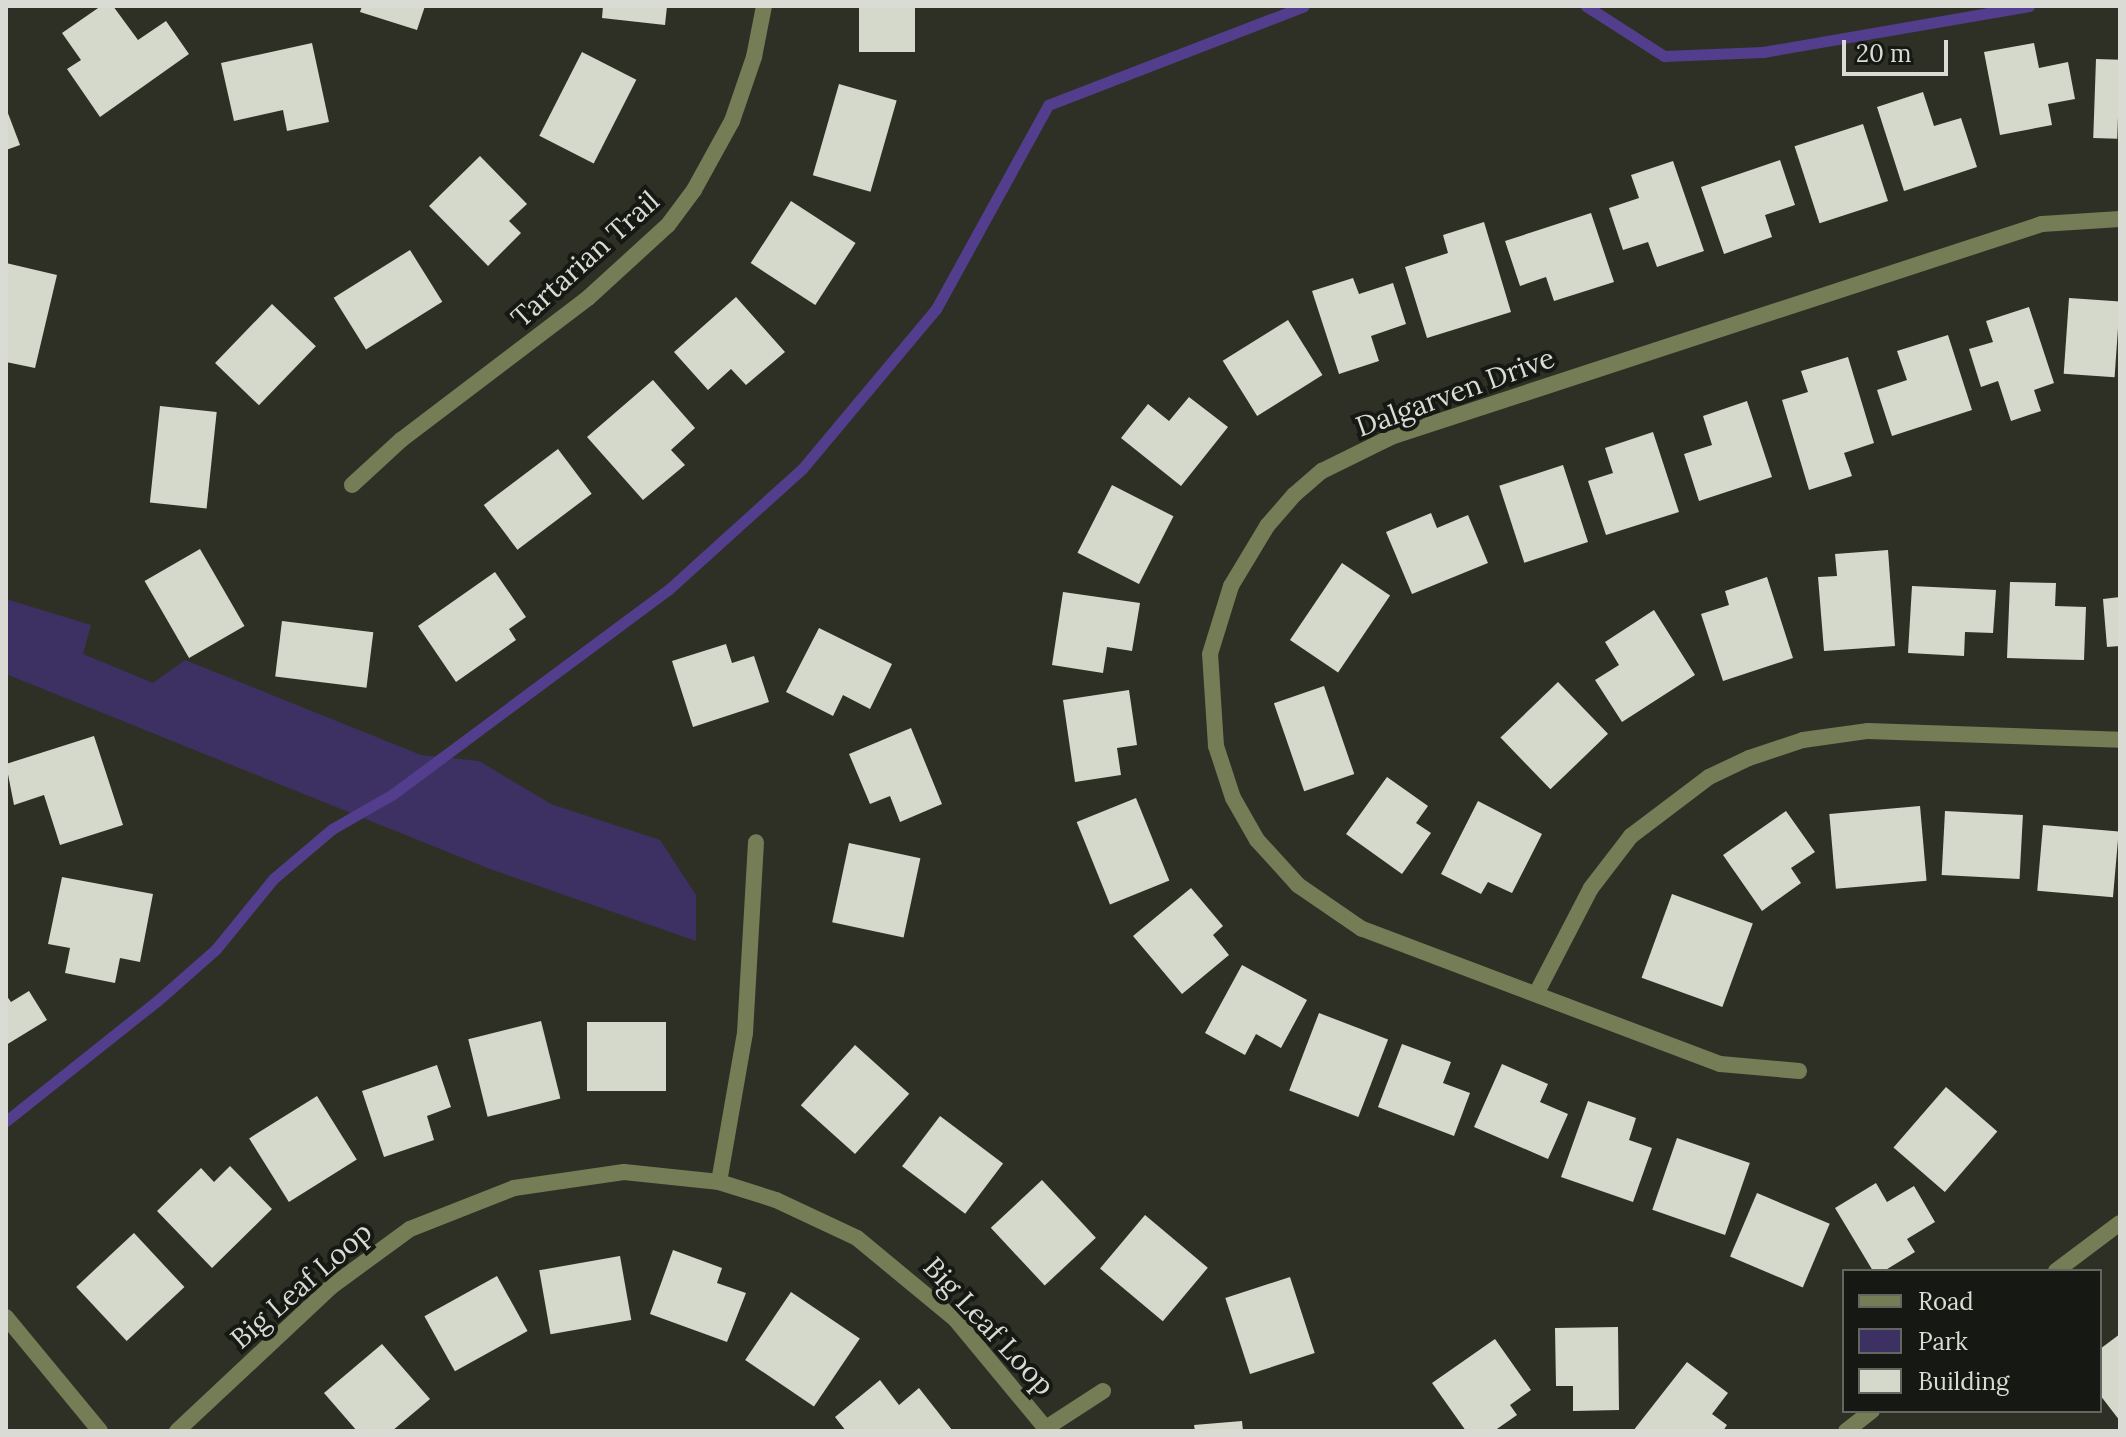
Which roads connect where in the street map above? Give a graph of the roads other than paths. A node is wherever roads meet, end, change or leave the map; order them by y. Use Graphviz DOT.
graph roads {
  1 [pos="764,6"];
  2 [pos="2120,219"];
  3 [pos="352,485"];
  4 [pos="2120,740"];
  5 [pos="756,842"];
  6 [pos="1536,994"];
  7 [pos="1799,1071"];
  8 [pos="719,1182"];
  9 [pos="2120,1223"];
  10 [pos="2059,1269"];
  11 [pos="6,1317"];
  12 [pos="1103,1391"];
  13 [pos="1869,1413"];
  14 [pos="1047,1430"];
  15 [pos="100,1431"];
  16 [pos="177,1431"];
  17 [pos="1846,1431"];
  1 -- 3 [label="street, Tartarian Trail"];
  2 -- 6 [label="street, Dalgarven Drive"];
  4 -- 6 [label="street"];
  5 -- 8 [label="street"];
  6 -- 7 [label="street, Dalgarven Drive"];
  8 -- 14 [label="street, Big Leaf Loop"];
  8 -- 16 [label="street, Big Leaf Loop"];
  9 -- 10 [label="street"];
  11 -- 15 [label="street"];
  12 -- 14 [label="street"];
  13 -- 17 [label="street"];
}
